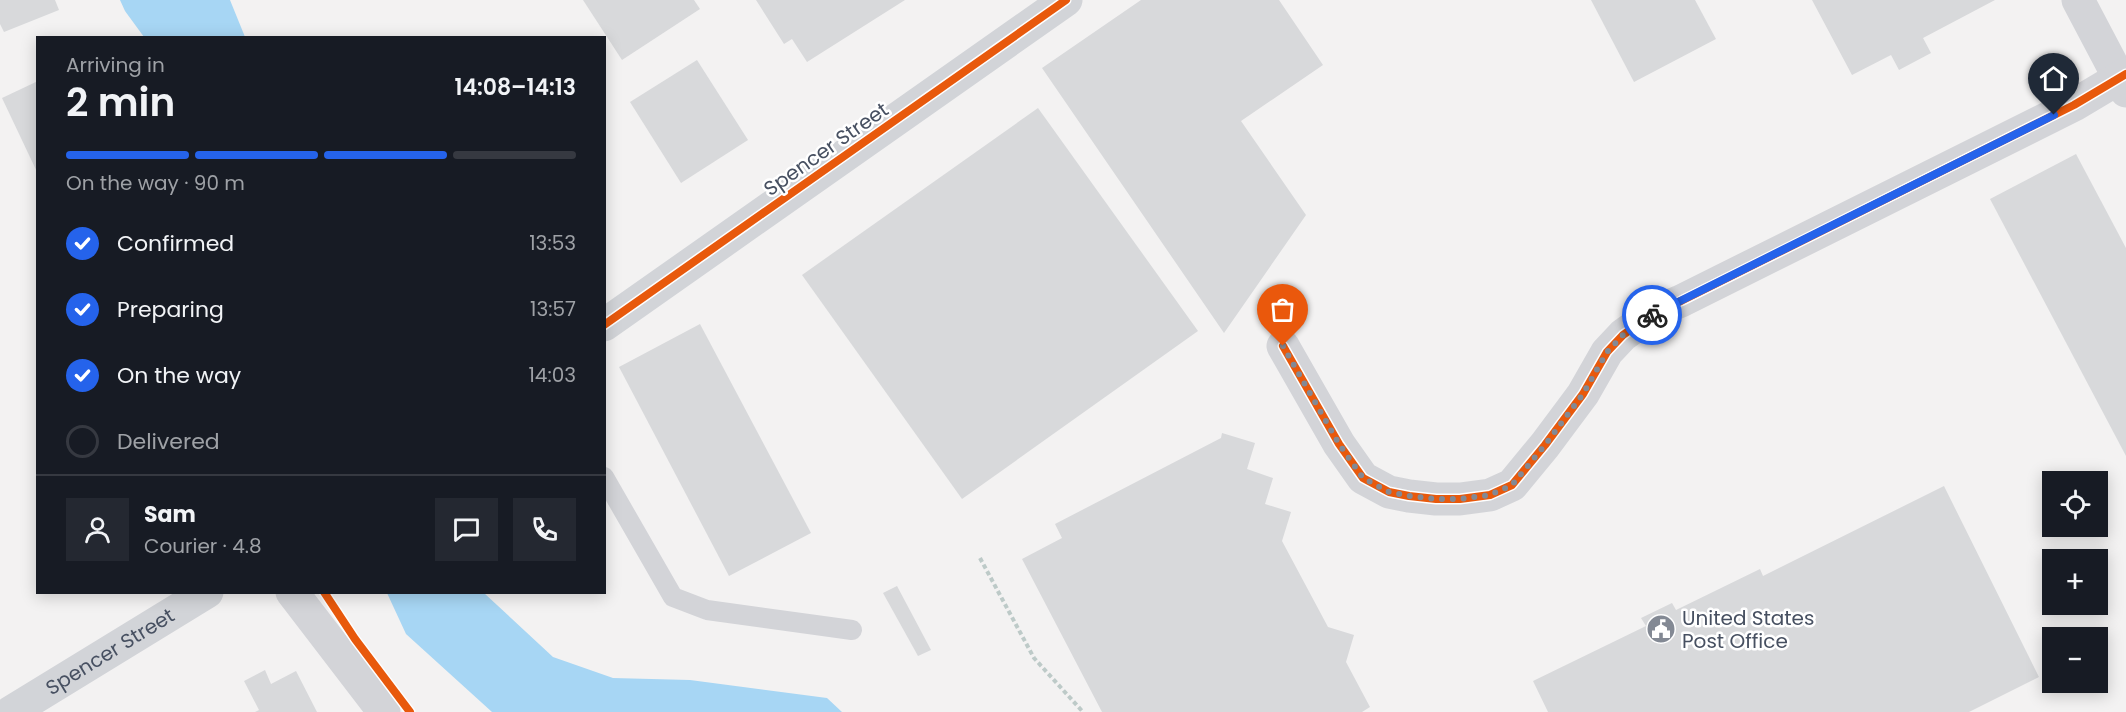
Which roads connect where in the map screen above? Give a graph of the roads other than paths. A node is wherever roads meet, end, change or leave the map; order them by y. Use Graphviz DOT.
graph roads {
  1 [pos="1065,0"];
  2 [pos="2078,0"];
  3 [pos="2124,81"];
  4 [pos="606,323"];
  5 [pos="1283,346"];
  6 [pos="606,481"];
  7 [pos="204,594"];
  8 [pos="294,594"];
  9 [pos="852,630"];
  10 [pos="12,712"];
  11 [pos="384,712"];
  1 -- 4 [label="street, Spencer Street"];
  2 -- 3 [label="street"];
  3 -- 5 [label="street"];
  6 -- 9 [label="lane"];
  7 -- 10 [label="street, Spencer Street"];
  8 -- 11 [label="street"];
}
